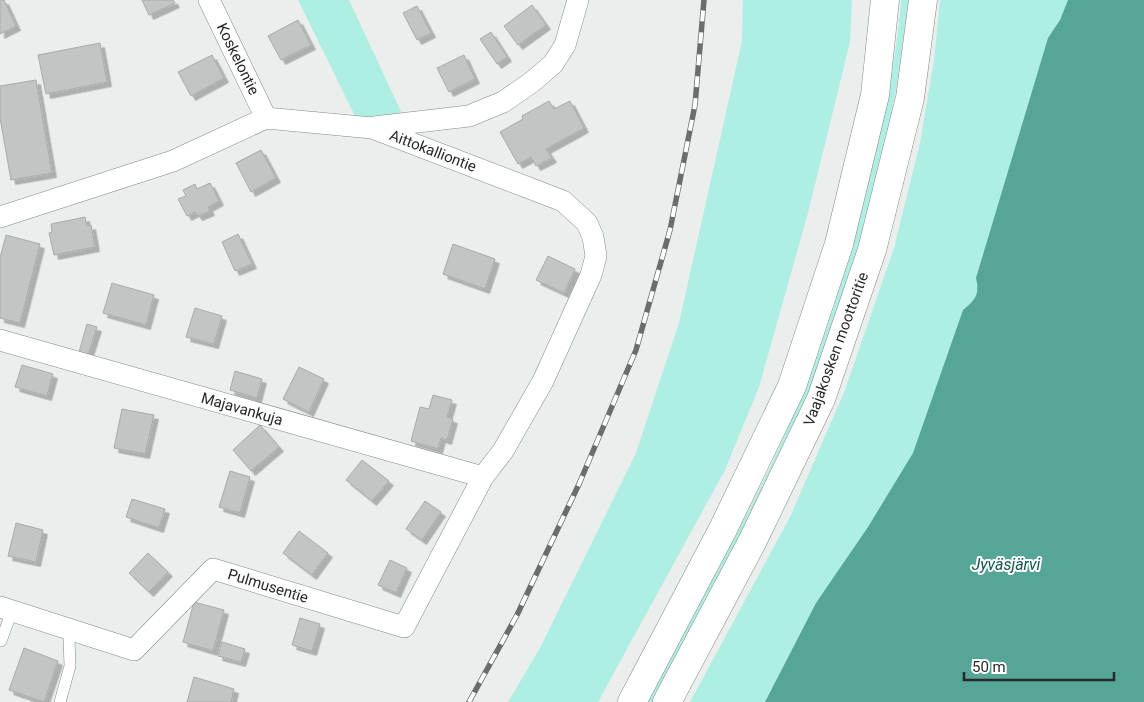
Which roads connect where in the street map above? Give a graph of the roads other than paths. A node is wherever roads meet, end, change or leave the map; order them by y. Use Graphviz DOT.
graph roads {
  1 [pos="209,0"];
  2 [pos="578,0"];
  3 [pos="885,0"];
  4 [pos="923,0"];
  5 [pos="266,118"];
  6 [pos="372,128"];
  7 [pos="0,217"];
  8 [pos="0,340"];
  9 [pos="483,477"];
  10 [pos="6,609"];
  11 [pos="70,629"];
  12 [pos="1,641"];
  13 [pos="60,702"];
  14 [pos="632,702"];
  15 [pos="667,702"];
  1 -- 5 [label="street, Koskelontie"];
  2 -- 6 [label="street"];
  3 -- 14 [label="highway, Vaajakosken moottoritie"];
  4 -- 15 [label="highway, Vaajakosken moottoritie"];
  5 -- 6 [label="street, Aittokalliontie"];
  5 -- 7 [label="street"];
  6 -- 9 [label="street, Aittokalliontie"];
  8 -- 9 [label="street, Majavankuja"];
  9 -- 11 [label="street, Pulmusentie"];
  10 -- 11 [label="street, Pulmusentie"];
  10 -- 12 [label="lane"];
  11 -- 13 [label="lane"];
}
